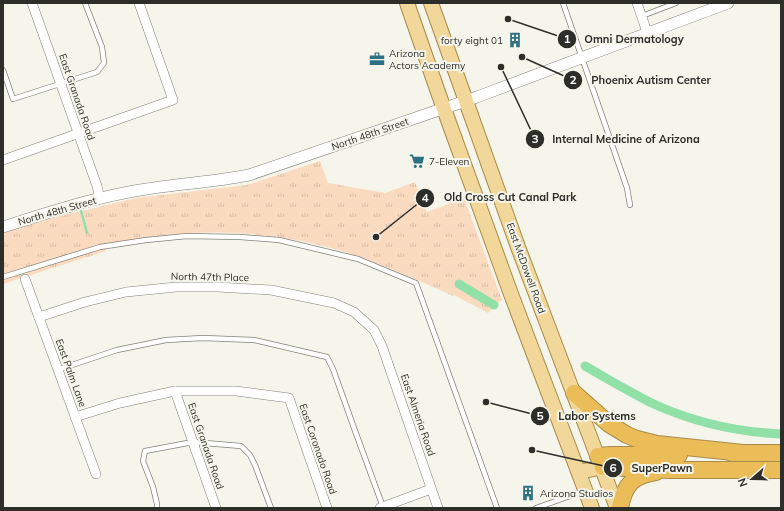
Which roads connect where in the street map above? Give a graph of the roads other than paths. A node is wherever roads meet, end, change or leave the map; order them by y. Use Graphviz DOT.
graph roads {
  1 [pos="32,3"];
  2 [pos="85,3"];
  3 [pos="139,3"];
  4 [pos="407,3"];
  5 [pos="431,3"];
  6 [pos="563,3"];
  7 [pos="637,3"];
  8 [pos="676,3"];
  9 [pos="728,3"];
  10 [pos="642,16"];
  11 [pos="647,32"];
  12 [pos="582,57"];
  13 [pos="3,70"];
  14 [pos="60,83"];
  15 [pos="466,101"];
  16 [pos="443,109"];
  17 [pos="78,133"];
  18 [pos="3,160"];
  19 [pos="100,199"];
  20 [pos="630,205"];
  21 [pos="3,227"];
  22 [pos="518,248"];
  23 [pos="497,256"];
  24 [pos="3,277"];
  25 [pos="26,279"];
  26 [pos="39,317"];
  27 [pos="374,330"];
  28 [pos="57,370"];
  29 [pos="175,391"];
  30 [pos="574,393"];
  31 [pos="75,417"];
  32 [pos="193,442"];
  33 [pos="743,453"];
  34 [pos="781,453"];
  35 [pos="600,462"];
  36 [pos="577,467"];
  37 [pos="670,470"];
  38 [pos="781,470"];
  39 [pos="96,474"];
  40 [pos="432,489"];
  41 [pos="586,490"];
  42 [pos="157,508"];
  43 [pos="216,508"];
  44 [pos="271,508"];
  45 [pos="327,508"];
  46 [pos="383,508"];
  47 [pos="438,508"];
  48 [pos="497,508"];
  49 [pos="536,508"];
  50 [pos="592,508"];
  51 [pos="619,508"];
  1 -- 14 [label="street, East Granada Road"];
  2 -- 14 [label="lane"];
  3 -- 17 [label="street"];
  4 -- 16 [label="main road"];
  5 -- 15 [label="main road, East McDowell Road"];
  6 -- 12 [label="lane"];
  7 -- 10 [label="street"];
  8 -- 10 [label="lane"];
  9 -- 11 [label="street, North 48th Street"];
  10 -- 11 [label="street"];
  11 -- 12 [label="street, North 48th Street"];
  12 -- 15 [label="street, North 48th Street"];
  12 -- 20 [label="lane"];
  13 -- 14 [label="lane"];
  14 -- 17 [label="street, East Granada Road"];
  15 -- 16 [label="street, North 48th Street"];
  15 -- 22 [label="main road, East McDowell Road"];
  16 -- 19 [label="street, North 48th Street"];
  16 -- 23 [label="main road"];
  17 -- 18 [label="street"];
  17 -- 19 [label="street, East Granada Road"];
  19 -- 21 [label="street, North 48th Street"];
  22 -- 23 [label="main road"];
  22 -- 30 [label="main road, East McDowell Road"];
  23 -- 36 [label="main road"];
  24 -- 48 [label="lane"];
  25 -- 26 [label="street, East Palm Lane"];
  26 -- 27 [label="street, North 47th Place"];
  26 -- 28 [label="street, East Palm Lane"];
  27 -- 40 [label="street, East Almeria Road"];
  28 -- 31 [label="street, East Palm Lane"];
  28 -- 46 [label="lane"];
  29 -- 31 [label="street"];
  29 -- 32 [label="street, East Granada Road"];
  29 -- 45 [label="street, East Coronado Road"];
  30 -- 33 [label="highway"];
  30 -- 35 [label="main road, East McDowell Road"];
  31 -- 39 [label="street, East Palm Lane"];
  32 -- 42 [label="lane"];
  32 -- 43 [label="street, East Granada Road"];
  32 -- 44 [label="lane"];
  33 -- 34 [label="highway"];
  33 -- 35 [label="highway"];
  35 -- 36 [label="main road"];
  35 -- 37 [label="highway"];
  35 -- 51 [label="main road, East McDowell Road"];
  36 -- 41 [label="main road"];
  37 -- 38 [label="highway"];
  37 -- 51 [label="highway"];
  40 -- 46 [label="street"];
  40 -- 47 [label="street, East Almeria Road"];
  41 -- 49 [label="lane"];
  41 -- 50 [label="main road"];
}
